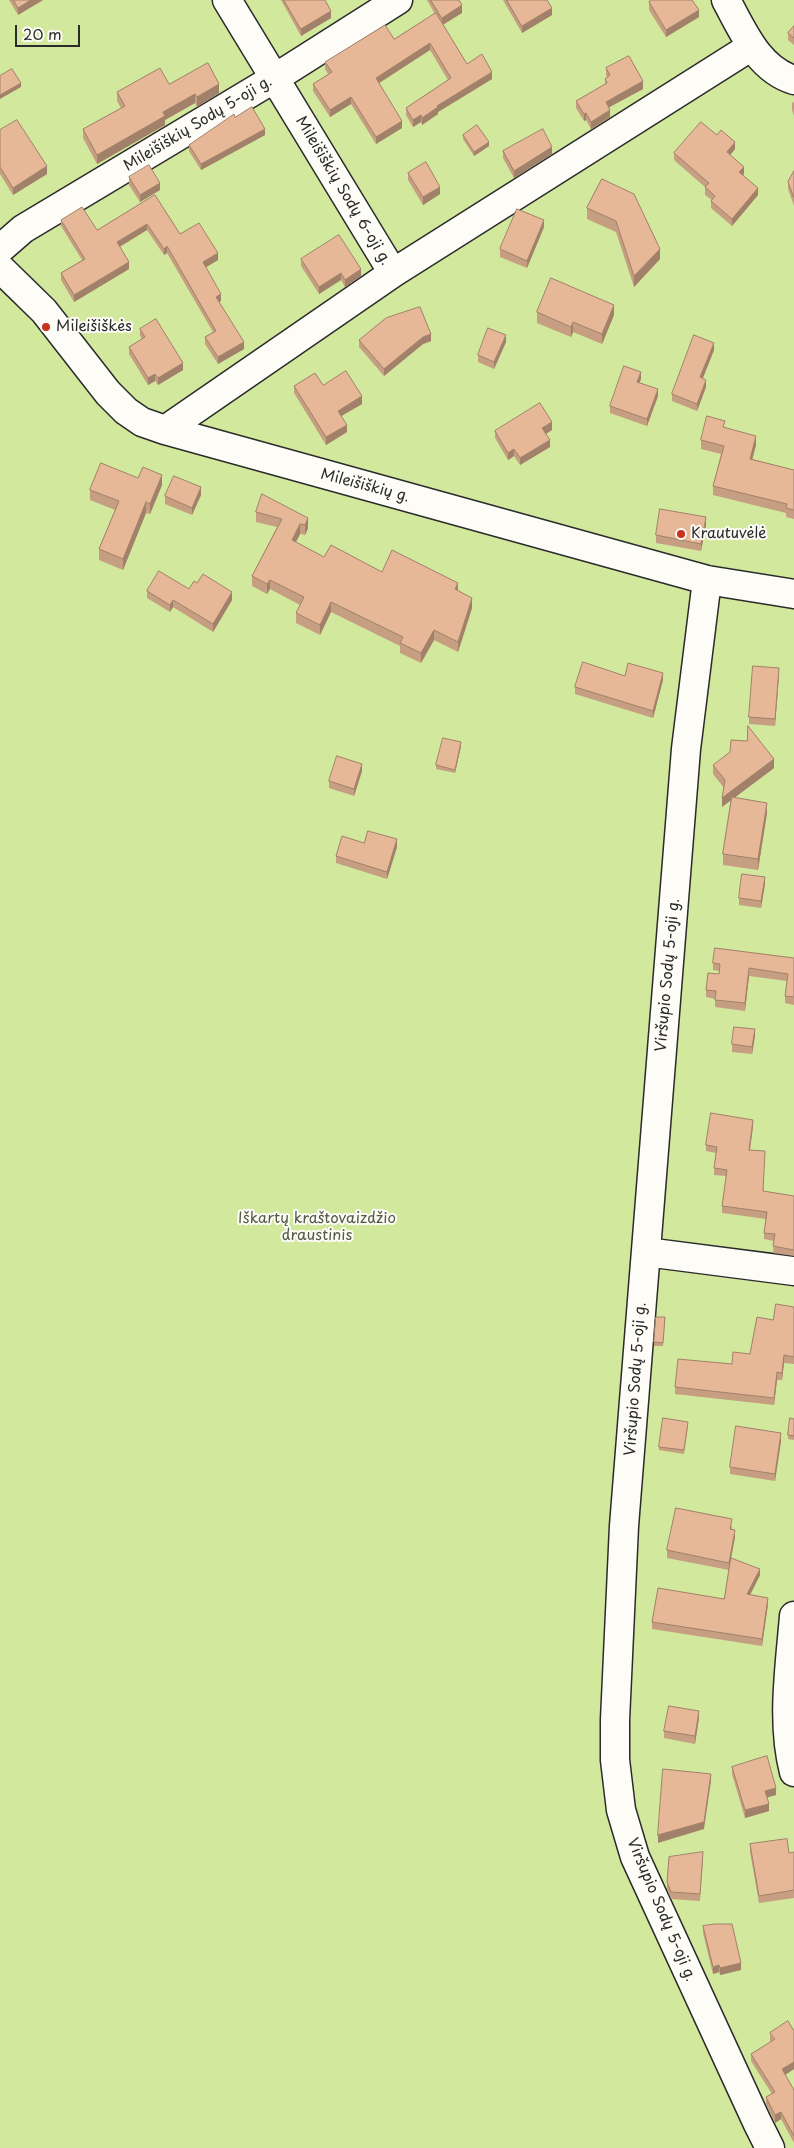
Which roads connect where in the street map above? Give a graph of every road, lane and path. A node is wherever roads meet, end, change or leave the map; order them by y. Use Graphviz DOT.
graph roads {
  1 [pos="226,0"];
  2 [pos="398,0"];
  3 [pos="726,0"];
  4 [pos="752,46"];
  5 [pos="275,78"];
  6 [pos="794,80"];
  7 [pos="0,249"];
  8 [pos="0,268"];
  9 [pos="393,273"];
  10 [pos="165,430"];
  11 [pos="707,580"];
  12 [pos="794,594"];
  13 [pos="646,1252"];
  14 [pos="794,1271"];
  15 [pos="794,1616"];
  16 [pos="794,1772"];
  17 [pos="770,2148"];
  1 -- 5 [label="street, Mileišiškių Sodų 6-oji g."];
  2 -- 5 [label="street, Mileišiškių Sodų 5-oji g."];
  3 -- 4 [label="street"];
  4 -- 6 [label="street"];
  4 -- 9 [label="street"];
  5 -- 7 [label="street, Mileišiškių Sodų 5-oji g."];
  5 -- 9 [label="street, Mileišiškių Sodų 6-oji g."];
  8 -- 10 [label="street, Mileišiškių g."];
  9 -- 10 [label="street, Mileišiškių Sodų 6-oji g."];
  10 -- 11 [label="street, Mileišiškių g."];
  11 -- 12 [label="street, Mileišiškių g."];
  11 -- 13 [label="street, Viršupio Sodų 5-oji g."];
  13 -- 14 [label="street"];
  13 -- 17 [label="street, Viršupio Sodų 5-oji g."];
  15 -- 16 [label="street"];
}
